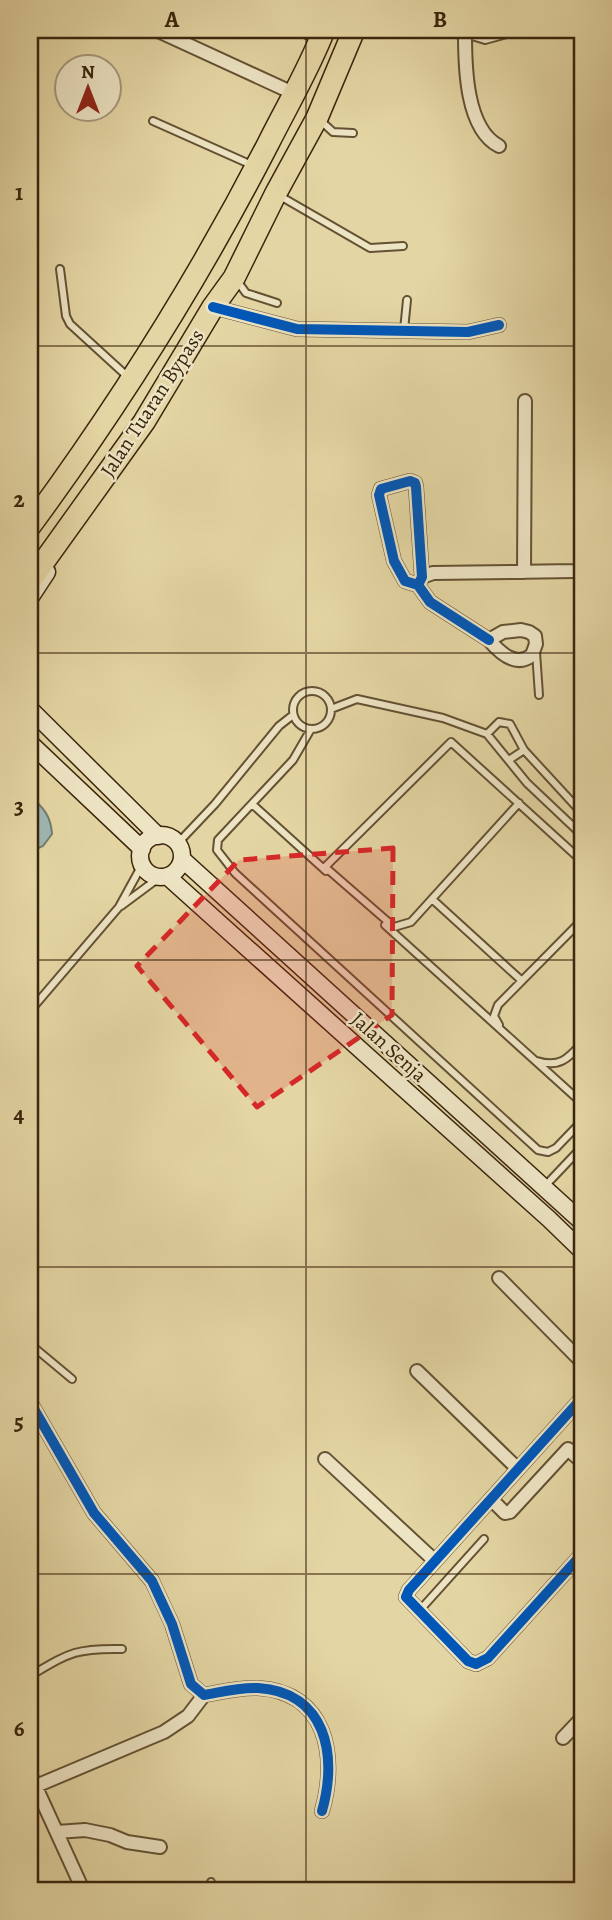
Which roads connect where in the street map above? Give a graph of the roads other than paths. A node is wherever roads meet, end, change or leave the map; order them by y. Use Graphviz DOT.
graph roads {
  1 [pos="156,30"];
  2 [pos="354,30"];
  3 [pos="460,32"];
  4 [pos="316,33"];
  5 [pos="507,34"];
  6 [pos="293,93"];
  7 [pos="317,118"];
  8 [pos="153,121"];
  9 [pos="353,133"];
  10 [pos="499,146"];
  11 [pos="256,166"];
  12 [pos="276,193"];
  13 [pos="403,246"];
  14 [pos="60,269"];
  15 [pos="234,278"];
  16 [pos="407,300"];
  17 [pos="276,303"];
  18 [pos="213,307"];
  19 [pos="499,324"];
  20 [pos="404,330"];
  21 [pos="132,380"];
  22 [pos="525,401"];
  23 [pos="30,526"];
  24 [pos="64,534"];
  25 [pos="582,569"];
  26 [pos="524,572"];
  27 [pos="30,581"];
  28 [pos="420,581"];
  29 [pos="30,598"];
  30 [pos="488,640"];
  31 [pos="536,645"];
  32 [pos="539,695"];
  33 [pos="30,709"];
  34 [pos="331,709"];
  35 [pos="293,715"];
  36 [pos="311,729"];
  37 [pos="487,734"];
  38 [pos="30,743"];
  39 [pos="524,750"];
  40 [pos="509,760"];
  41 [pos="519,803"];
  42 [pos="252,804"];
  43 [pos="582,814"];
  44 [pos="582,835"];
  45 [pos="158,836"];
  46 [pos="180,851"];
  47 [pos="142,857"];
  48 [pos="582,861"];
  49 [pos="163,877"];
  50 [pos="432,899"];
  51 [pos="119,907"];
  52 [pos="582,920"];
  53 [pos="522,981"];
  54 [pos="30,1011"];
  55 [pos="582,1043"];
  56 [pos="582,1103"];
  57 [pos="582,1121"];
  58 [pos="582,1147"];
  59 [pos="544,1188"];
  60 [pos="582,1222"];
  61 [pos="582,1251"];
  62 [pos="499,1278"];
  63 [pos="30,1345"];
  64 [pos="582,1362"];
  65 [pos="418,1371"];
  66 [pos="72,1379"];
  67 [pos="582,1398"];
  68 [pos="30,1402"];
  69 [pos="325,1459"];
  70 [pos="582,1462"];
  71 [pos="518,1469"];
  72 [pos="491,1500"];
  73 [pos="484,1539"];
  74 [pos="582,1554"];
  75 [pos="435,1561"];
  76 [pos="419,1612"];
  77 [pos="122,1649"];
  78 [pos="30,1676"];
  79 [pos="204,1695"];
  80 [pos="582,1718"];
  81 [pos="563,1738"];
  82 [pos="33,1780"];
  83 [pos="322,1811"];
  84 [pos="57,1832"];
  85 [pos="160,1847"];
  86 [pos="211,1882"];
  87 [pos="83,1890"];
  88 [pos="210,1890"];
  1 -- 6 [label="street"];
  2 -- 7 [label="highway, Jalan Tuaran Bypass"];
  3 -- 5 [label="lane"];
  3 -- 10 [label="street"];
  4 -- 6 [label="highway, Jalan Tuaran Bypass"];
  6 -- 11 [label="highway, Jalan Tuaran Bypass"];
  7 -- 9 [label="lane"];
  7 -- 12 [label="highway, Jalan Tuaran Bypass"];
  8 -- 11 [label="lane"];
  11 -- 21 [label="highway, Jalan Tuaran Bypass"];
  12 -- 13 [label="lane"];
  12 -- 15 [label="highway, Jalan Tuaran Bypass"];
  14 -- 21 [label="lane"];
  15 -- 17 [label="lane"];
  15 -- 18 [label="highway, Jalan Tuaran Bypass"];
  16 -- 20 [label="lane"];
  18 -- 20 [label="street"];
  18 -- 24 [label="highway, Jalan Tuaran Bypass"];
  19 -- 20 [label="street"];
  21 -- 23 [label="highway, Jalan Tuaran Bypass"];
  22 -- 26 [label="street"];
  24 -- 27 [label="highway, Jalan Tuaran Bypass"];
  24 -- 29 [label="main road"];
  25 -- 26 [label="street"];
  26 -- 28 [label="street"];
  28 -- 28 [label="street"];
  28 -- 30 [label="street"];
  30 -- 31 [label="street"];
  30 -- 31 [label="street"];
  31 -- 32 [label="lane"];
  33 -- 45 [label="main road, Jalan Senja"];
  34 -- 35 [label="lane"];
  34 -- 36 [label="lane"];
  34 -- 37 [label="lane"];
  35 -- 36 [label="lane"];
  35 -- 46 [label="lane"];
  36 -- 42 [label="lane"];
  37 -- 39 [label="lane"];
  37 -- 40 [label="lane"];
  38 -- 47 [label="main road, Jalan Senja"];
  39 -- 40 [label="lane"];
  39 -- 43 [label="lane"];
  40 -- 44 [label="lane"];
  41 -- 48 [label="lane"];
  41 -- 50 [label="lane"];
  41 -- 50 [label="lane"];
  42 -- 56 [label="lane"];
  42 -- 57 [label="lane"];
  45 -- 46 [label="main road, Jalan Senja"];
  45 -- 47 [label="main road"];
  46 -- 49 [label="main road"];
  46 -- 59 [label="main road, Jalan Senja"];
  47 -- 49 [label="main road, Jalan Senja"];
  47 -- 51 [label="lane"];
  49 -- 51 [label="lane"];
  49 -- 61 [label="main road, Jalan Senja"];
  50 -- 53 [label="lane"];
  51 -- 54 [label="lane"];
  52 -- 53 [label="lane"];
  53 -- 55 [label="lane"];
  58 -- 59 [label="lane"];
  59 -- 60 [label="main road, Jalan Senja"];
  62 -- 64 [label="street"];
  63 -- 66 [label="lane"];
  65 -- 71 [label="street"];
  67 -- 71 [label="street"];
  68 -- 79 [label="street"];
  69 -- 75 [label="street"];
  70 -- 72 [label="street"];
  71 -- 72 [label="street"];
  72 -- 75 [label="street"];
  73 -- 76 [label="lane"];
  74 -- 76 [label="street"];
  75 -- 76 [label="street"];
  77 -- 78 [label="lane"];
  79 -- 82 [label="street"];
  79 -- 83 [label="street"];
  80 -- 81 [label="street"];
  82 -- 84 [label="street"];
  84 -- 85 [label="street"];
  84 -- 87 [label="street"];
  86 -- 88 [label="lane"];
}
